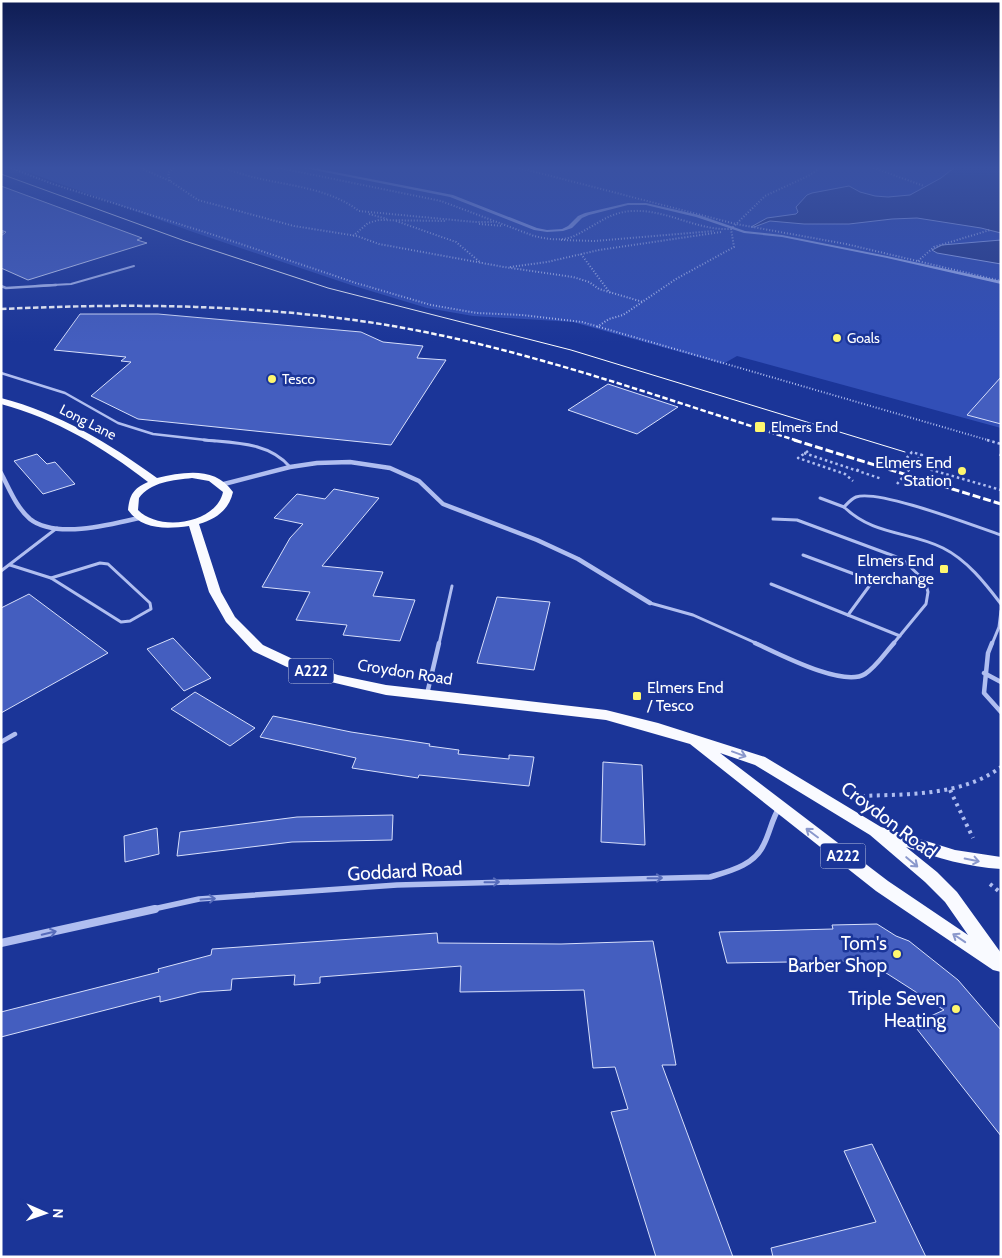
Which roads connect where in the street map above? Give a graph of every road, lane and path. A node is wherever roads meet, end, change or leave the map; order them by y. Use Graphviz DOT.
graph roads {
  1 [pos="185,226"];
  2 [pos="293,226"];
  3 [pos="365,226"];
  4 [pos="409,226"];
  5 [pos="502,226"];
  6 [pos="506,226"];
  7 [pos="590,226"];
  8 [pos="698,226"];
  9 [pos="734,226"];
  10 [pos="745,226"];
  11 [pos="731,229"];
  12 [pos="722,230"];
  13 [pos="990,230"];
  14 [pos="353,236"];
  15 [pos="558,239"];
  16 [pos="582,254"];
  17 [pos="918,261"];
  18 [pos="482,263"];
  19 [pos="134,266"];
  20 [pos="504,267"];
  21 [pos="1001,280"];
  22 [pos="1,286"];
  23 [pos="610,293"];
  24 [pos="643,302"];
  25 [pos="597,327"];
  26 [pos="1,373"];
  27 [pos="1,401"];
  28 [pos="1001,444"];
  29 [pos="808,451"];
  30 [pos="804,453"];
  31 [pos="290,467"];
  32 [pos="860,467"];
  33 [pos="857,471"];
  34 [pos="1,473"];
  35 [pos="155,482"];
  36 [pos="224,484"];
  37 [pos="1001,490"];
  38 [pos="868,496"];
  39 [pos="820,498"];
  40 [pos="844,507"];
  41 [pos="139,518"];
  42 [pos="773,519"];
  43 [pos="193,522"];
  44 [pos="57,528"];
  45 [pos="1001,535"];
  46 [pos="803,555"];
  47 [pos="10,565"];
  48 [pos="1,571"];
  49 [pos="51,578"];
  50 [pos="771,584"];
  51 [pos="452,586"];
  52 [pos="650,603"];
  53 [pos="1001,604"];
  54 [pos="1001,611"];
  55 [pos="848,615"];
  56 [pos="900,636"];
  57 [pos="984,674"];
  58 [pos="1001,682"];
  59 [pos="427,696"];
  60 [pos="1001,712"];
  61 [pos="15,734"];
  62 [pos="693,739"];
  63 [pos="1,742"];
  64 [pos="1001,767"];
  65 [pos="825,799"];
  66 [pos="779,808"];
  67 [pos="875,831"];
  68 [pos="1001,863"];
  69 [pos="1,943"];
  70 [pos="1000,965"];
  1 -- 25 [label="path"];
  2 -- 14 [label="path"];
  3 -- 14 [label="path"];
  4 -- 18 [label="path"];
  5 -- 6 [label="path"];
  6 -- 15 [label="path"];
  7 -- 15 [label="path"];
  8 -- 12 [label="path"];
  9 -- 11 [label="path"];
  10 -- 17 [label="path"];
  11 -- 12 [label="path"];
  11 -- 24 [label="path"];
  12 -- 15 [label="path"];
  12 -- 16 [label="path"];
  13 -- 17 [label="path"];
  14 -- 18 [label="path"];
  16 -- 20 [label="path"];
  16 -- 23 [label="path"];
  17 -- 21 [label="path"];
  18 -- 20 [label="path"];
  19 -- 22 [label="lane"];
  20 -- 23 [label="path"];
  23 -- 24 [label="path"];
  24 -- 25 [label="path"];
  25 -- 28 [label="path"];
  26 -- 31 [label="lane"];
  27 -- 35 [label="main road, Long Lane"];
  29 -- 30 [label="path"];
  30 -- 33 [label="path"];
  30 -- 38 [label="path"];
  31 -- 36 [label="street"];
  31 -- 52 [label="street"];
  32 -- 33 [label="path"];
  33 -- 37 [label="path, bridge"];
  34 -- 44 [label="street"];
  35 -- 36 [label="main road"];
  35 -- 41 [label="main road"];
  36 -- 43 [label="main road"];
  38 -- 40 [label="lane"];
  38 -- 45 [label="lane"];
  39 -- 40 [label="lane"];
  40 -- 53 [label="lane"];
  41 -- 43 [label="main road"];
  41 -- 44 [label="street"];
  42 -- 56 [label="lane"];
  43 -- 59 [label="main road, Croydon Road / A222"];
  44 -- 47 [label="lane"];
  46 -- 55 [label="lane"];
  47 -- 48 [label="lane"];
  47 -- 49 [label="lane"];
  49 -- 49 [label="lane"];
  50 -- 55 [label="lane"];
  51 -- 59 [label="lane"];
  52 -- 56 [label="lane"];
  54 -- 57 [label="lane"];
  55 -- 56 [label="lane"];
  57 -- 58 [label="lane"];
  57 -- 60 [label="lane"];
  59 -- 62 [label="main road, Croydon Road / A222"];
  61 -- 63 [label="lane"];
  62 -- 65 [label="main road, Croydon Road / A222, one-way"];
  62 -- 66 [label="main road, Croydon Road / A222"];
  64 -- 65 [label="path"];
  65 -- 67 [label="main road, Croydon Road / A222"];
  69 -- 66 [label="street, Goddard Road, one-way"];
  70 -- 66 [label="main road, Croydon Road / A222, one-way"];
  67 -- 68 [label="main road, one-way"];
  67 -- 70 [label="main road, Croydon Road / A222, one-way"];
}
